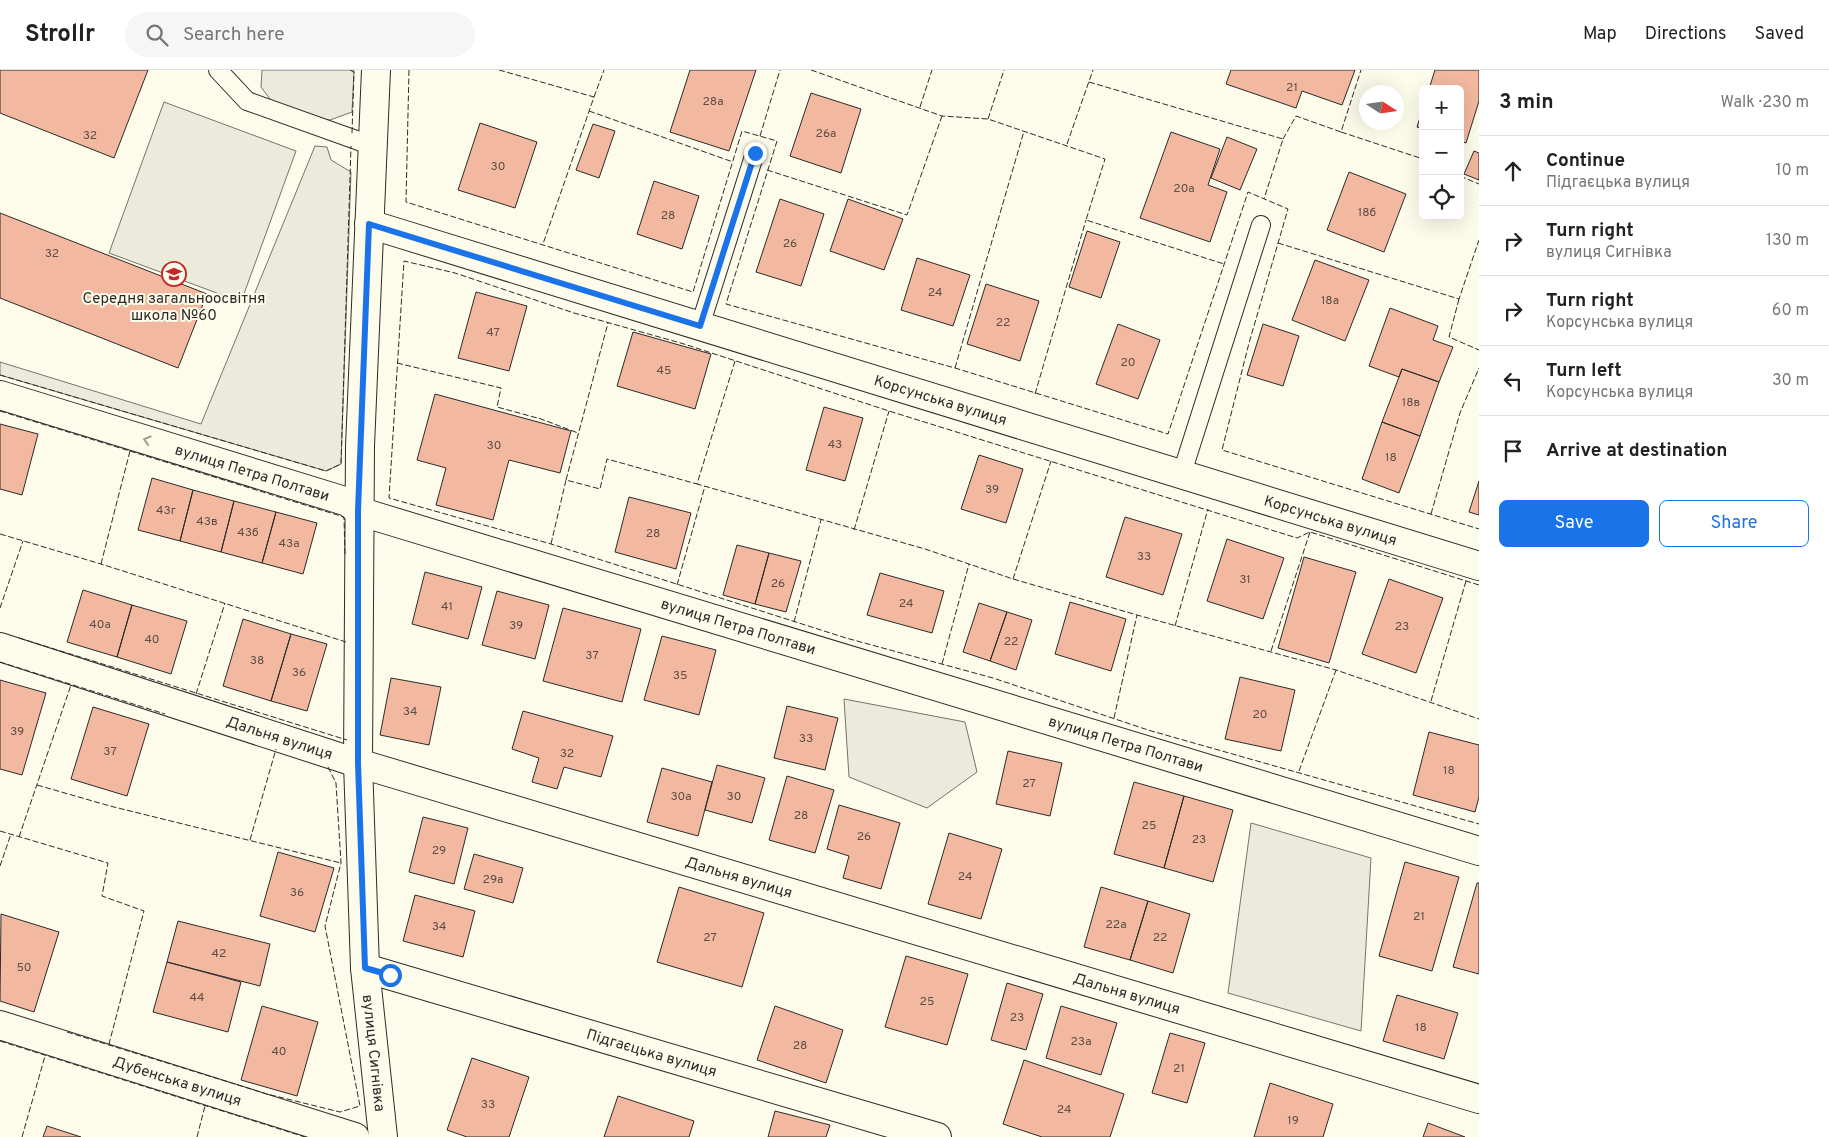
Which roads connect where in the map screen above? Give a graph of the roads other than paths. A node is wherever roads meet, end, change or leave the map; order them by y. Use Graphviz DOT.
graph roads {
  1 [pos="218,70"];
  2 [pos="376,70"];
  3 [pos="373,146"];
  4 [pos="755,153"];
  5 [pos="369,224"];
  6 [pos="1261,226"];
  7 [pos="700,326"];
  8 [pos="0,395"];
  9 [pos="1181,476"];
  10 [pos="358,511"];
  11 [pos="1479,566"];
  12 [pos="0,647"];
  13 [pos="358,763"];
  14 [pos="1479,851"];
  15 [pos="365,968"];
  16 [pos="0,1025"];
  17 [pos="1479,1099"];
  18 [pos="355,1137"];
  19 [pos="383,1137"];
  20 [pos="937,1137"];
  1 -- 3 [label="lane"];
  2 -- 3 [label="street, вулиця Сигнівка"];
  3 -- 5 [label="street, вулиця Сигнівка"];
  4 -- 7 [label="lane"];
  5 -- 7 [label="street, Корсунська вулиця"];
  5 -- 10 [label="street, вулиця Сигнівка"];
  6 -- 9 [label="lane"];
  7 -- 9 [label="street, Корсунська вулиця"];
  10 -- 8 [label="street, вулиця Петра Полтави, one-way"];
  9 -- 11 [label="street, Корсунська вулиця"];
  10 -- 13 [label="street, вулиця Сигнівка"];
  10 -- 14 [label="street, вулиця Петра Полтави"];
  12 -- 13 [label="street, Дальня вулиця"];
  13 -- 15 [label="street, вулиця Сигнівка"];
  13 -- 17 [label="street, Дальня вулиця"];
  15 -- 19 [label="street, вулиця Сигнівка"];
  15 -- 20 [label="street, Підгаєцька вулиця"];
  16 -- 18 [label="street, Дубенська вулиця"];
}
